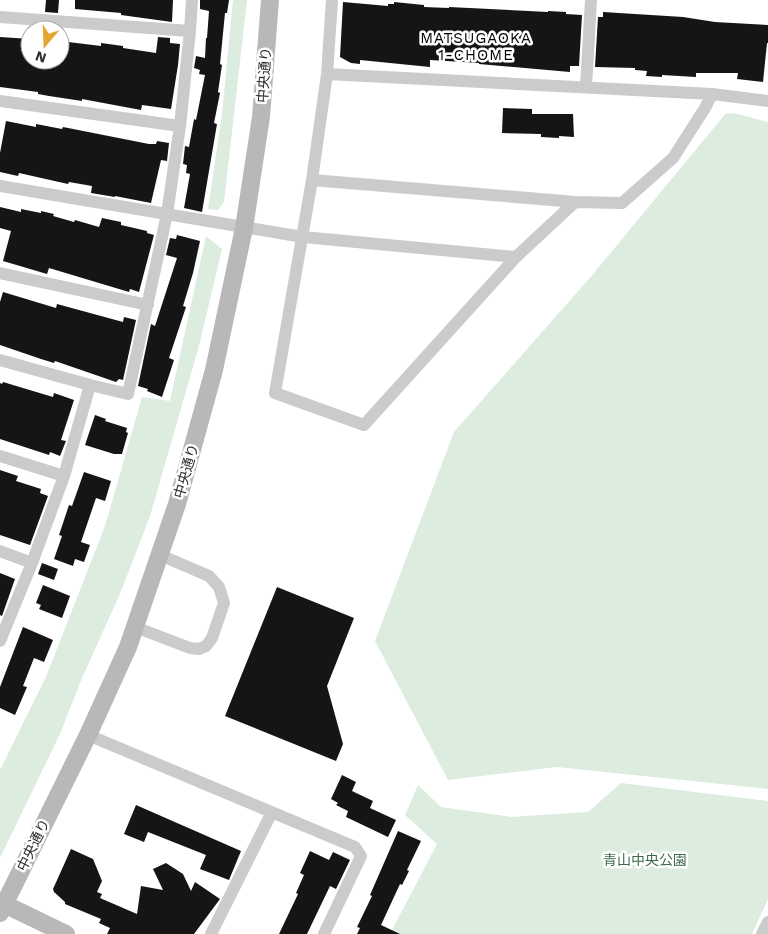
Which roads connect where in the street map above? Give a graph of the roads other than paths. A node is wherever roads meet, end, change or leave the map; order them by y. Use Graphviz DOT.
graph roads {
  1 [pos="192,0"];
  2 [pos="270,0"];
  3 [pos="332,0"];
  4 [pos="591,0"];
  5 [pos="0,17"];
  6 [pos="190,31"];
  7 [pos="327,74"];
  8 [pos="586,87"];
  9 [pos="712,94"];
  10 [pos="0,101"];
  11 [pos="768,101"];
  12 [pos="180,126"];
  13 [pos="312,180"];
  14 [pos="0,186"];
  15 [pos="575,202"];
  16 [pos="167,214"];
  17 [pos="244,228"];
  18 [pos="302,237"];
  19 [pos="516,257"];
  20 [pos="0,273"];
  21 [pos="148,305"];
  22 [pos="0,360"];
  23 [pos="90,385"];
  24 [pos="0,456"];
  25 [pos="64,476"];
  26 [pos="0,551"];
  27 [pos="160,555"];
  28 [pos="32,563"];
  29 [pos="135,627"];
  30 [pos="0,642"];
  31 [pos="88,735"];
  32 [pos="272,812"];
  33 [pos="1,906"];
  34 [pos="768,922"];
  35 [pos="60,933"];
  36 [pos="211,934"];
  37 [pos="324,934"];
  38 [pos="762,934"];
  1 -- 6 [label="street"];
  2 -- 17 [label="street, 中央通り"];
  3 -- 7 [label="street"];
  4 -- 8 [label="street"];
  5 -- 6 [label="street"];
  6 -- 12 [label="street"];
  7 -- 8 [label="street"];
  7 -- 13 [label="street"];
  8 -- 9 [label="street"];
  9 -- 11 [label="street"];
  9 -- 15 [label="street"];
  10 -- 12 [label="street"];
  12 -- 16 [label="street"];
  13 -- 15 [label="street"];
  13 -- 18 [label="street"];
  14 -- 16 [label="street"];
  15 -- 19 [label="street"];
  16 -- 17 [label="street"];
  16 -- 21 [label="street"];
  17 -- 18 [label="street"];
  17 -- 27 [label="street, 中央通り"];
  18 -- 19 [label="street"];
  18 -- 19 [label="street"];
  20 -- 21 [label="street"];
  21 -- 23 [label="street"];
  22 -- 23 [label="street"];
  23 -- 25 [label="street"];
  24 -- 25 [label="street"];
  25 -- 28 [label="street"];
  26 -- 28 [label="street"];
  27 -- 29 [label="street, 中央通り"];
  27 -- 29 [label="street"];
  28 -- 30 [label="street"];
  29 -- 31 [label="street, 中央通り"];
  31 -- 32 [label="street"];
  31 -- 33 [label="street, 中央通り"];
  32 -- 36 [label="street"];
  32 -- 37 [label="street"];
  33 -- 35 [label="street"];
  34 -- 38 [label="street"];
}
